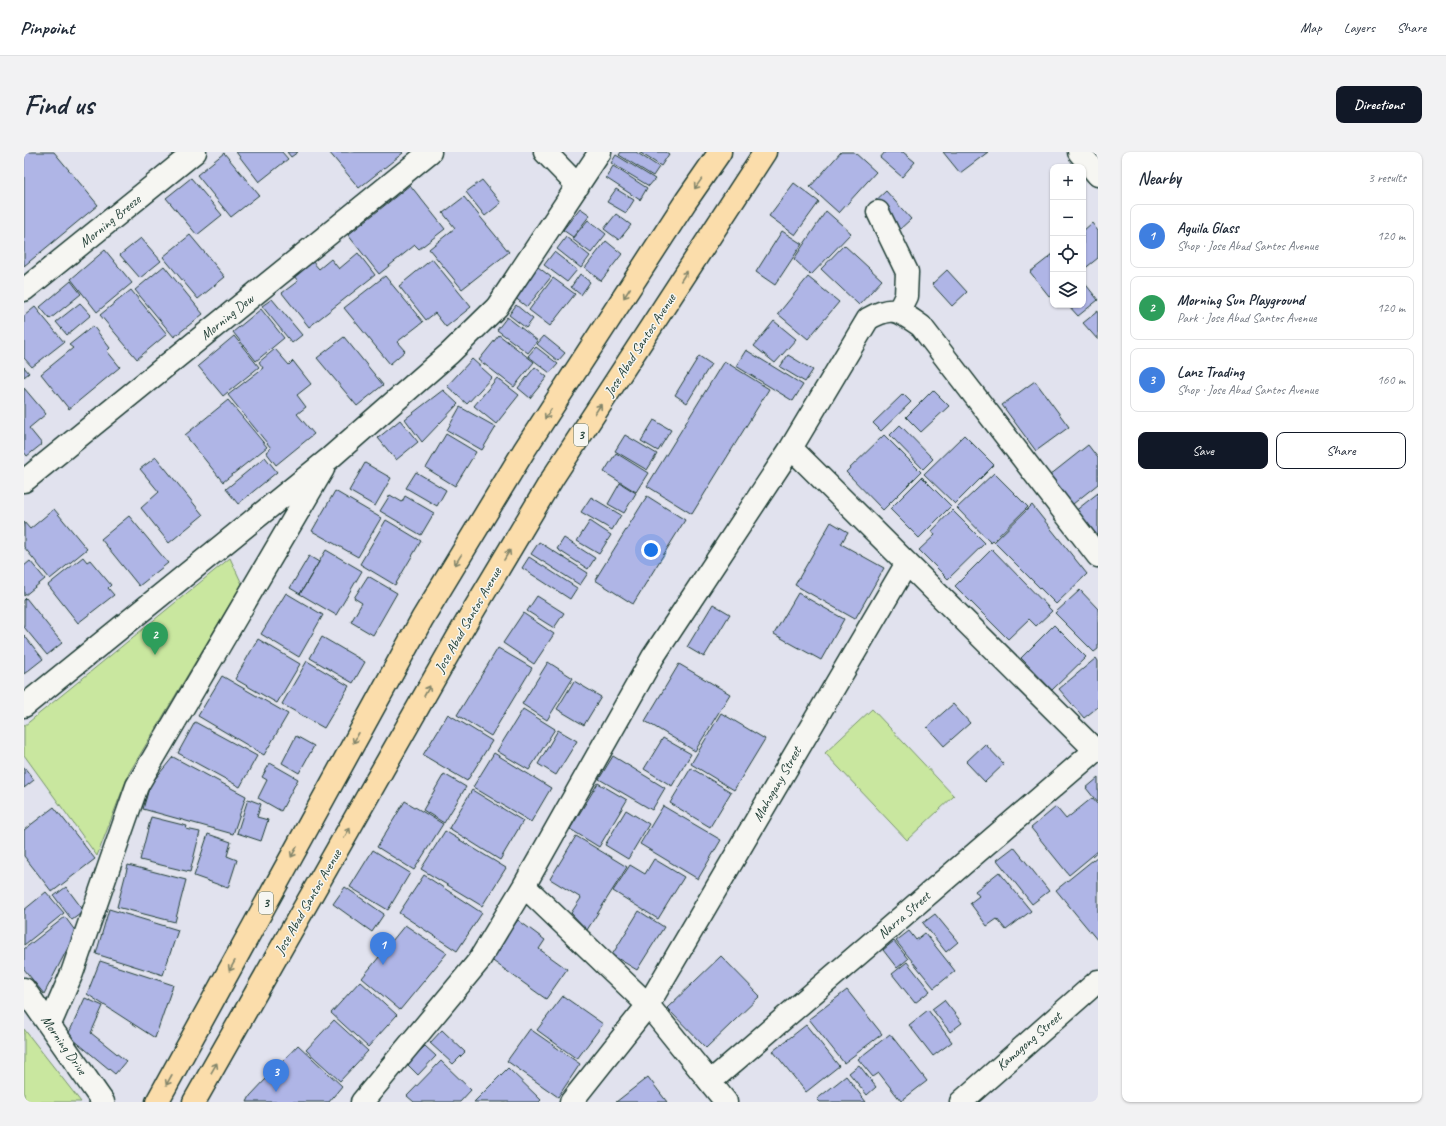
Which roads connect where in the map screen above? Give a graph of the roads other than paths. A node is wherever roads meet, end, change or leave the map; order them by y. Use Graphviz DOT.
graph roads {
  1 [pos="195,152"];
  2 [pos="430,152"];
  3 [pos="545,152"];
  4 [pos="600,152"];
  5 [pos="720,152"];
  6 [pos="765,152"];
  7 [pos="1079,152"];
  8 [pos="1098,175"];
  9 [pos="578,186"];
  10 [pos="878,212"];
  11 [pos="24,290"];
  12 [pos="899,310"];
  13 [pos="791,448"];
  14 [pos="330,458"];
  15 [pos="24,481"];
  16 [pos="1098,556"];
  17 [pos="907,563"];
  18 [pos="24,706"];
  19 [pos="1097,749"];
  20 [pos="524,886"];
  21 [pos="1098,981"];
  22 [pos="24,989"];
  23 [pos="648,1005"];
  24 [pos="50,1024"];
  25 [pos="710,1082"];
  26 [pos="103,1102"];
  27 [pos="157,1102"];
  28 [pos="194,1102"];
  29 [pos="362,1102"];
  30 [pos="571,1102"];
  31 [pos="726,1102"];
  32 [pos="961,1102"];
  1 -- 11 [label="street, Morning Breeze"];
  2 -- 15 [label="street, Morning Dew"];
  3 -- 9 [label="street"];
  4 -- 9 [label="street"];
  5 -- 27 [label="highway, 3, one-way"];
  28 -- 6 [label="highway, Jose Abad Santos Avenue / 3, one-way"];
  7 -- 8 [label="street"];
  9 -- 14 [label="street"];
  10 -- 12 [label="street"];
  12 -- 13 [label="street"];
  12 -- 16 [label="street"];
  13 -- 17 [label="street"];
  13 -- 20 [label="street"];
  14 -- 18 [label="street"];
  14 -- 24 [label="street"];
  17 -- 19 [label="street"];
  17 -- 23 [label="street, Mahogany Street"];
  19 -- 25 [label="street, Narra Street"];
  20 -- 23 [label="street"];
  20 -- 29 [label="street"];
  21 -- 32 [label="street, Kamagong Street"];
  22 -- 24 [label="street, Morning Drive"];
  23 -- 25 [label="street"];
  23 -- 30 [label="street, Mahogany Street"];
  24 -- 26 [label="street, Morning Drive"];
  25 -- 31 [label="street"];
}
